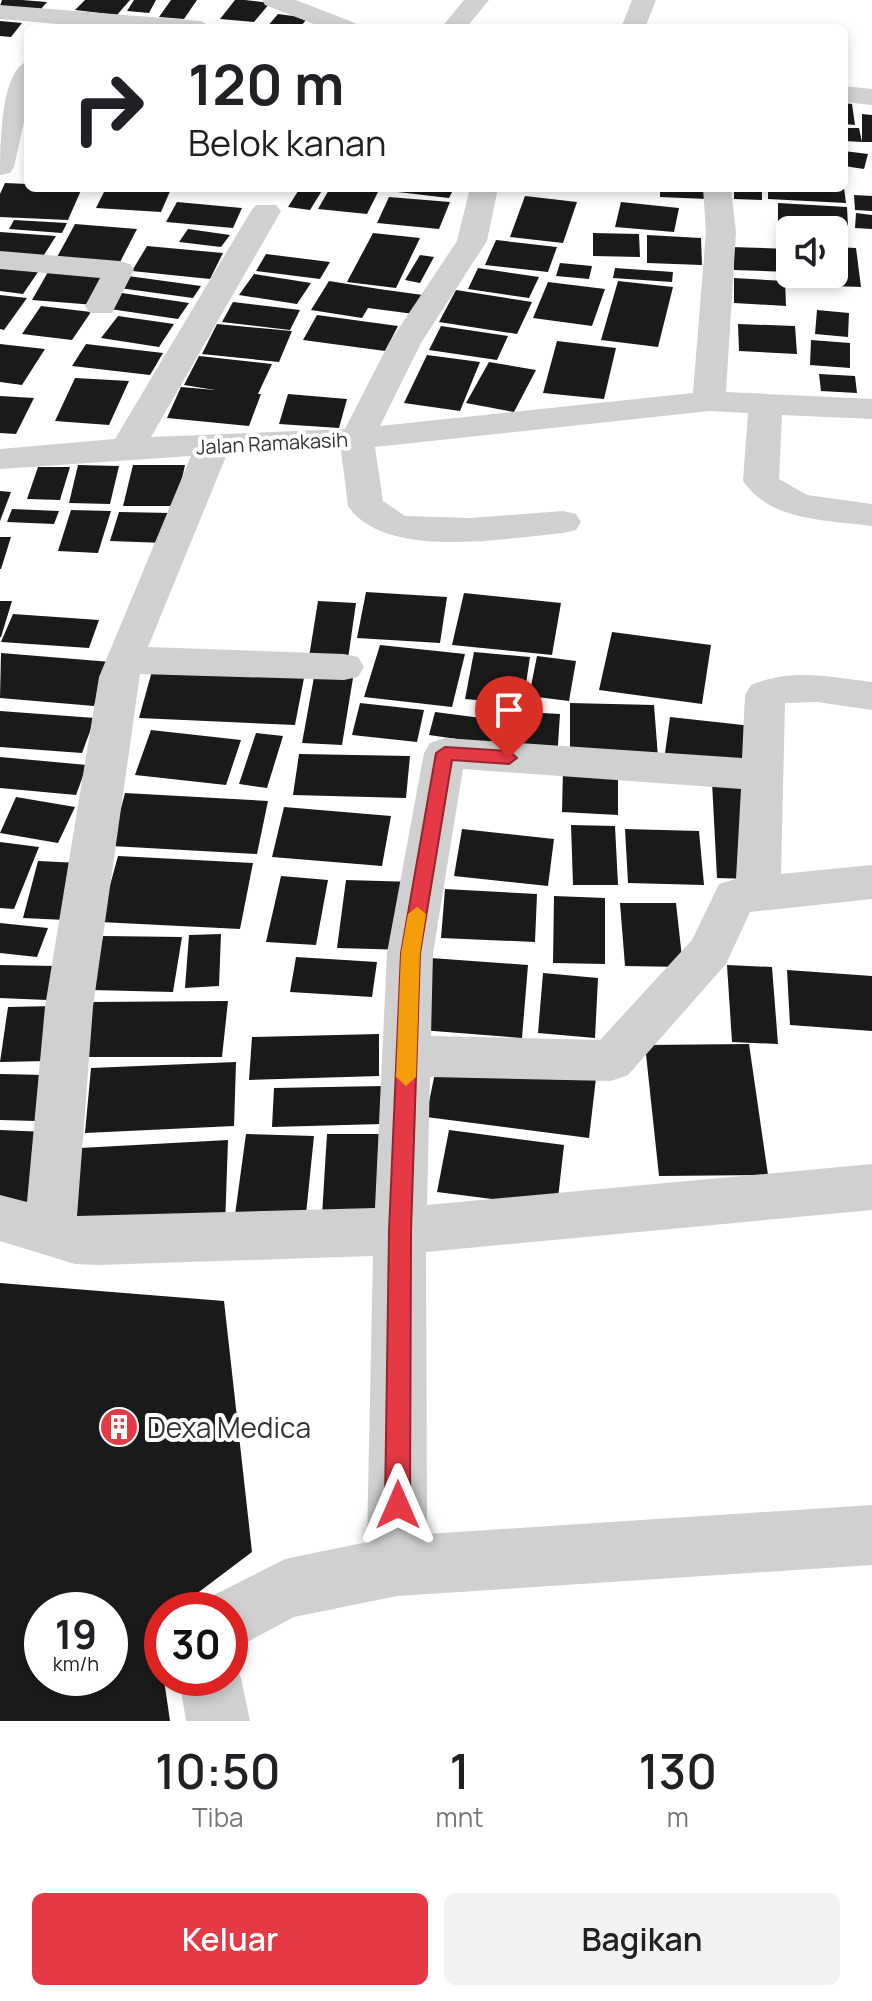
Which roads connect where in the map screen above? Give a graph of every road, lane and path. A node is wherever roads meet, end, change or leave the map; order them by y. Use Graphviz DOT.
graph roads {
  1 [pos="274,0"];
  2 [pos="477,0"];
  3 [pos="644,0"];
  4 [pos="314,6"];
  5 [pos="0,12"];
  6 [pos="68,14"];
  7 [pos="163,24"];
  8 [pos="340,24"];
  9 [pos="456,24"];
  10 [pos="635,24"];
  11 [pos="20,88"];
  12 [pos="848,94"];
  13 [pos="872,97"];
  14 [pos="0,167"];
  15 [pos="0,173"];
  16 [pos="24,174"];
  17 [pos="483,192"];
  18 [pos="717,192"];
  19 [pos="266,211"];
  20 [pos="0,260"];
  21 [pos="101,306"];
  22 [pos="709,401"];
  23 [pos="766,403"];
  24 [pos="872,409"];
  25 [pos="357,439"];
  26 [pos="213,446"];
  27 [pos="127,448"];
  28 [pos="0,459"];
  29 [pos="872,515"];
  30 [pos="563,522"];
  31 [pos="123,660"];
  32 [pos="344,667"];
  33 [pos="872,696"];
  34 [pos="763,775"];
  35 [pos="872,882"];
  36 [pos="758,894"];
  37 [pos="407,1056"];
  38 [pos="872,1187"];
  39 [pos="0,1218"];
  40 [pos="50,1231"];
  41 [pos="400,1231"];
  42 [pos="872,1535"];
  43 [pos="397,1566"];
  44 [pos="248,1610"];
  45 [pos="213,1696"];
  46 [pos="218,1721"];
  1 -- 4 [label="street"];
  2 -- 9 [label="street"];
  3 -- 10 [label="street"];
  4 -- 8 [label="street"];
  5 -- 6 [label="street"];
  6 -- 7 [label="street"];
  11 -- 14 [label="street"];
  12 -- 13 [label="street"];
  15 -- 16 [label="street"];
  17 -- 25 [label="street, Jalan Ramakasih"];
  18 -- 22 [label="street"];
  19 -- 27 [label="street"];
  20 -- 21 [label="street"];
  22 -- 23 [label="street"];
  22 -- 25 [label="street"];
  23 -- 24 [label="street"];
  23 -- 29 [label="street"];
  25 -- 26 [label="street, Jalan Ramakasih"];
  25 -- 30 [label="street"];
  26 -- 27 [label="street, Jalan Ramakasih"];
  26 -- 31 [label="street"];
  27 -- 28 [label="street, Jalan Ramakasih"];
  31 -- 32 [label="street"];
  31 -- 40 [label="street"];
  33 -- 34 [label="street"];
  34 -- 36 [label="street"];
  34 -- 37 [label="street"];
  35 -- 36 [label="street"];
  36 -- 37 [label="street"];
  37 -- 41 [label="street"];
  38 -- 41 [label="street"];
  39 -- 40 [label="street"];
  40 -- 41 [label="street"];
  41 -- 43 [label="street"];
  42 -- 43 [label="street"];
  43 -- 44 [label="street"];
  45 -- 46 [label="street"];
}
